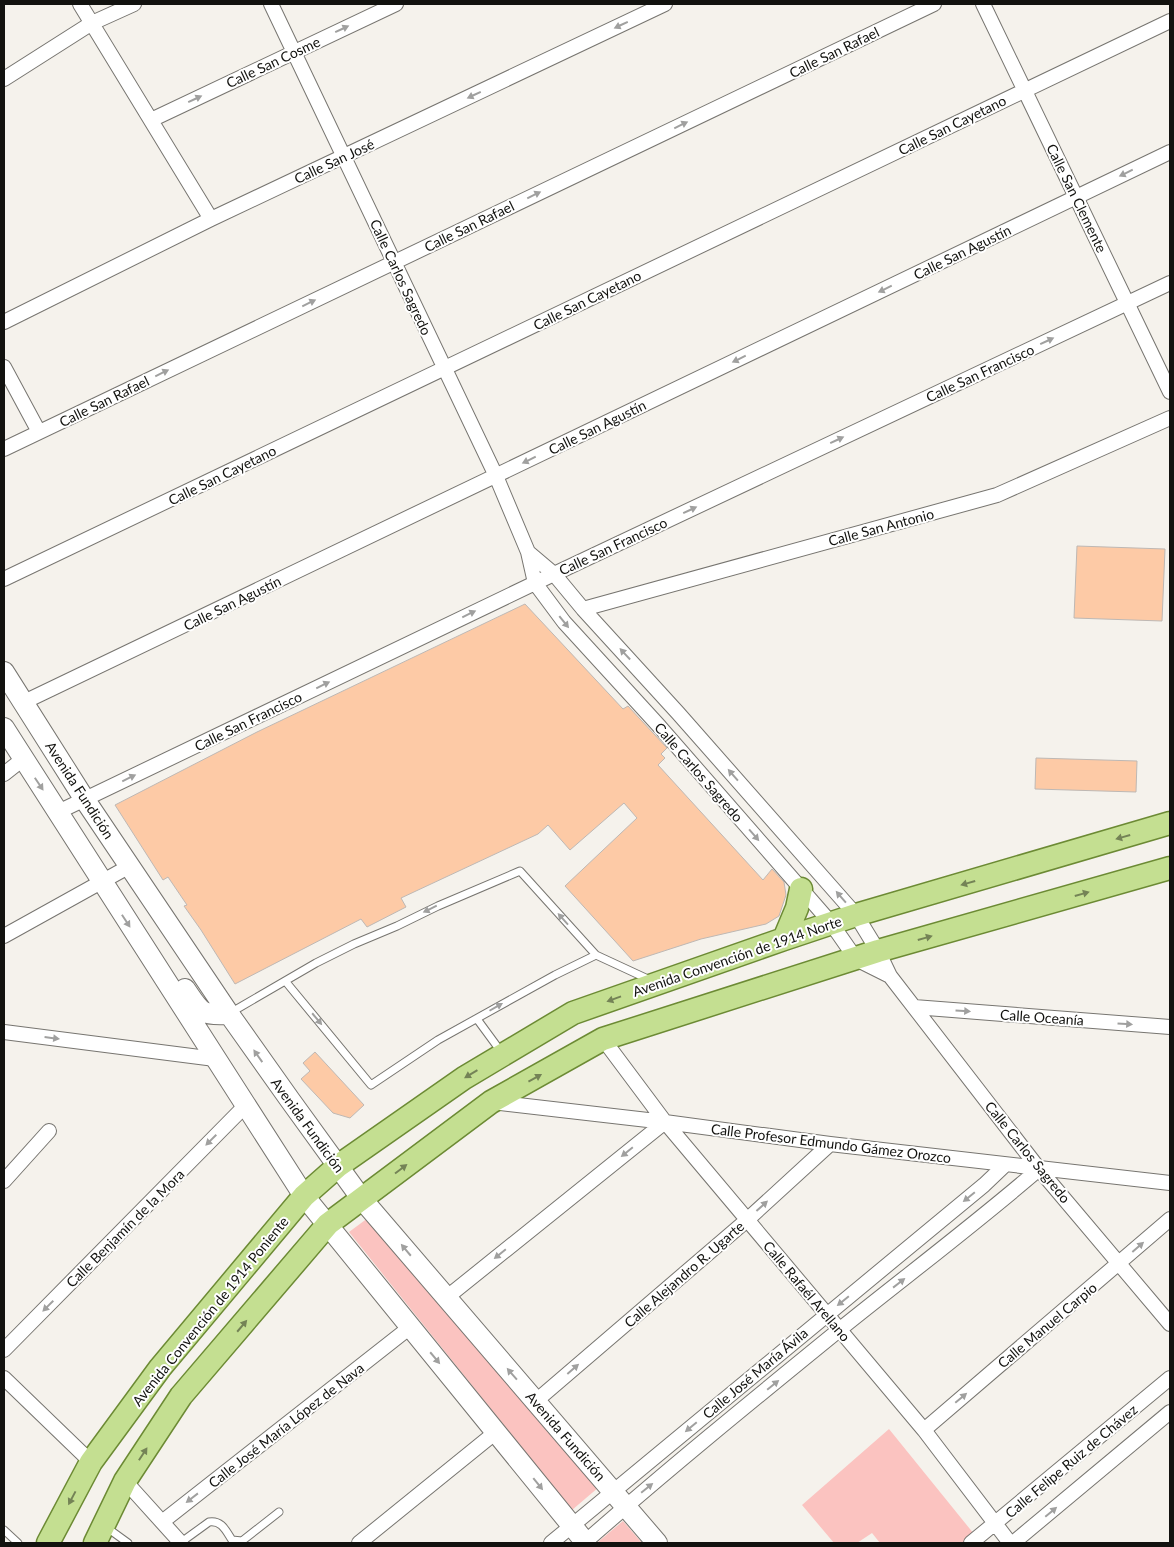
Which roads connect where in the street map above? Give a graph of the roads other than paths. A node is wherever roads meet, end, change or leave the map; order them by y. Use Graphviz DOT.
graph roads {
  1 [pos="80,4"];
  2 [pos="134,4"];
  3 [pos="271,4"];
  4 [pos="396,4"];
  5 [pos="665,4"];
  6 [pos="934,4"];
  7 [pos="983,4"];
  8 [pos="1170,21"];
  9 [pos="92,23"];
  10 [pos="294,52"];
  11 [pos="4,79"];
  12 [pos="1025,90"];
  13 [pos="151,120"];
  14 [pos="1170,152"];
  15 [pos="344,157"];
  16 [pos="1076,197"];
  17 [pos="211,219"];
  18 [pos="394,262"];
  19 [pos="1170,283"];
  20 [pos="1128,303"];
  21 [pos="4,322"];
  22 [pos="4,367"];
  23 [pos="444,368"];
  24 [pos="1170,392"];
  25 [pos="1170,418"];
  26 [pos="39,432"];
  27 [pos="4,449"];
  28 [pos="496,476"];
  29 [pos="528,552"];
  30 [pos="554,574"];
  31 [pos="4,580"];
  32 [pos="535,582"];
  33 [pos="583,609"];
  34 [pos="4,672"];
  35 [pos="24,702"];
  36 [pos="678,712"];
  37 [pos="660,727"];
  38 [pos="4,728"];
  39 [pos="23,759"];
  40 [pos="4,774"];
  41 [pos="85,800"];
  42 [pos="58,812"];
  43 [pos="1170,823"];
  44 [pos="130,866"];
  45 [pos="1170,868"];
  46 [pos="101,882"];
  47 [pos="801,889"];
  48 [pos="856,915"];
  49 [pos="831,923"];
  50 [pos="4,936"];
  51 [pos="784,939"];
  52 [pos="878,952"];
  53 [pos="596,955"];
  54 [pos="856,959"];
  55 [pos="152,961"];
  56 [pos="890,976"];
  57 [pos="286,982"];
  58 [pos="657,984"];
  59 [pos="914,1007"];
  60 [pos="229,1014"];
  61 [pos="477,1019"];
  62 [pos="1170,1027"];
  63 [pos="4,1032"];
  64 [pos="603,1039"];
  65 [pos="503,1055"];
  66 [pos="215,1059"];
  67 [pos="491,1102"];
  68 [pos="246,1106"];
  69 [pos="665,1122"];
  70 [pos="49,1131"];
  71 [pos="830,1144"];
  72 [pos="1005,1165"];
  73 [pos="338,1166"];
  74 [pos="1039,1169"];
  75 [pos="4,1181"];
  76 [pos="1170,1183"];
  77 [pos="304,1196"];
  78 [pos="361,1198"];
  79 [pos="1170,1219"];
  80 [pos="748,1220"];
  81 [pos="328,1224"];
  82 [pos="1119,1263"];
  83 [pos="446,1298"];
  84 [pos="827,1314"];
  85 [pos="1170,1324"];
  86 [pos="410,1328"];
  87 [pos="840,1330"];
  88 [pos="4,1350"];
  89 [pos="4,1378"];
  90 [pos="1170,1378"];
  91 [pos="536,1401"];
  92 [pos="1170,1412"];
  93 [pos="924,1430"];
  94 [pos="496,1432"];
  95 [pos="91,1462"];
  96 [pos="125,1481"];
  97 [pos="620,1498"];
  98 [pos="279,1512"];
  99 [pos="162,1522"];
  100 [pos="995,1524"];
  101 [pos="572,1525"];
  102 [pos="4,1530"];
  103 [pos="99,1534"];
  104 [pos="18,1543"];
  105 [pos="48,1543"];
  106 [pos="128,1543"];
  107 [pos="181,1543"];
  108 [pos="359,1543"];
  109 [pos="551,1543"];
  110 [pos="585,1543"];
  111 [pos="658,1543"];
  112 [pos="972,1543"];
  113 [pos="1012,1543"];
  1 -- 9 [label="street"];
  2 -- 9 [label="street"];
  3 -- 10 [label="street, Calle Carlos Sagredo"];
  10 -- 4 [label="street, Calle San Cosme, one-way"];
  5 -- 15 [label="street, Calle San José, one-way"];
  18 -- 6 [label="street, Calle San Rafael, one-way"];
  7 -- 12 [label="street, Calle San Clemente"];
  8 -- 12 [label="street, Calle San Cayetano"];
  9 -- 11 [label="street"];
  9 -- 13 [label="street"];
  13 -- 10 [label="street, Calle San Cosme, one-way"];
  10 -- 15 [label="street, Calle Carlos Sagredo"];
  12 -- 16 [label="street, Calle San Clemente"];
  12 -- 23 [label="street, Calle San Cayetano"];
  13 -- 17 [label="street"];
  14 -- 16 [label="street, Calle San Agustín, one-way"];
  15 -- 17 [label="street, Calle San José"];
  15 -- 18 [label="street, Calle Carlos Sagredo"];
  16 -- 20 [label="street, Calle San Clemente"];
  16 -- 28 [label="street, Calle San Agustín, one-way"];
  17 -- 21 [label="street, Calle San José"];
  18 -- 23 [label="street, Calle Carlos Sagredo"];
  26 -- 18 [label="street, Calle San Rafael, one-way"];
  19 -- 20 [label="street, Calle San Francisco"];
  20 -- 24 [label="street, Calle San Clemente"];
  30 -- 20 [label="street, Calle San Francisco, one-way"];
  22 -- 26 [label="street"];
  23 -- 28 [label="street, Calle Carlos Sagredo"];
  23 -- 31 [label="street, Calle San Cayetano"];
  25 -- 33 [label="street, Calle San Antonio"];
  26 -- 27 [label="street, Calle San Rafael"];
  28 -- 29 [label="street, Calle Carlos Sagredo"];
  28 -- 35 [label="street, Calle San Agustín"];
  29 -- 30 [label="street, Calle Carlos Sagredo"];
  29 -- 32 [label="street, Calle Carlos Sagredo"];
  30 -- 32 [label="street, Calle San Francisco"];
  30 -- 33 [label="street, Calle Carlos Sagredo"];
  32 -- 37 [label="street, Calle Carlos Sagredo, one-way"];
  41 -- 32 [label="street, Calle San Francisco, one-way"];
  36 -- 33 [label="street, Calle Carlos Sagredo, one-way"];
  34 -- 35 [label="street, Avenida Fundición"];
  35 -- 41 [label="street, Avenida Fundición"];
  36 -- 37 [label="street"];
  48 -- 36 [label="street, Calle Carlos Sagredo, one-way"];
  37 -- 47 [label="street, Calle Carlos Sagredo, one-way"];
  38 -- 39 [label="street"];
  39 -- 40 [label="street"];
  39 -- 42 [label="street, one-way"];
  41 -- 42 [label="street, Calle San Francisco"];
  41 -- 44 [label="street, Avenida Fundición"];
  42 -- 46 [label="street"];
  43 -- 48 [label="main road, Avenida Convención de 1914 Norte, one-way"];
  44 -- 46 [label="street"];
  44 -- 60 [label="street, Avenida Fundición"];
  52 -- 45 [label="main road, one-way"];
  46 -- 50 [label="street"];
  46 -- 55 [label="street, one-way"];
  47 -- 49 [label="street, Calle Carlos Sagredo"];
  47 -- 51 [label="main road"];
  48 -- 49 [label="main road, Avenida Convención de 1914 Norte"];
  48 -- 52 [label="street, Calle Carlos Sagredo"];
  49 -- 51 [label="main road, Avenida Convención de 1914 Norte"];
  49 -- 54 [label="street, Calle Carlos Sagredo"];
  51 -- 58 [label="main road, Avenida Convención de 1914 Norte"];
  52 -- 54 [label="main road"];
  52 -- 56 [label="street, Calle Carlos Sagredo"];
  53 -- 57 [label="lane, one-way"];
  53 -- 58 [label="lane"];
  61 -- 53 [label="lane, one-way"];
  54 -- 56 [label="street, Calle Carlos Sagredo"];
  54 -- 64 [label="main road"];
  55 -- 60 [label="street"];
  55 -- 66 [label="street"];
  56 -- 59 [label="street, Calle Carlos Sagredo"];
  57 -- 60 [label="lane"];
  57 -- 61 [label="lane, one-way"];
  58 -- 65 [label="main road, Avenida Convención de 1914 Norte, one-way"];
  59 -- 62 [label="street, Calle Oceanía, one-way"];
  59 -- 74 [label="street, Calle Carlos Sagredo"];
  73 -- 60 [label="street, Avenida Fundición, one-way"];
  61 -- 65 [label="lane"];
  63 -- 66 [label="street, one-way"];
  67 -- 64 [label="main road, one-way"];
  64 -- 69 [label="street, Calle Rafaél Arellano"];
  65 -- 73 [label="main road, Avenida Convención de 1914 Norte, one-way"];
  66 -- 68 [label="street"];
  67 -- 69 [label="street, Calle Profesor Edmundo Gámez Orozco"];
  78 -- 67 [label="main road, one-way"];
  68 -- 77 [label="street"];
  68 -- 88 [label="street, Calle Benjamín de la Mora, one-way"];
  69 -- 71 [label="street, Calle Profesor Edmundo Gámez Orozco"];
  69 -- 80 [label="street, Calle Rafaél Arellano"];
  69 -- 83 [label="street, one-way"];
  70 -- 75 [label="street"];
  71 -- 72 [label="street, Calle Profesor Edmundo Gámez Orozco"];
  80 -- 71 [label="street, Calle Alejandro R. Ugarte, one-way"];
  72 -- 74 [label="street, Calle Profesor Edmundo Gámez Orozco"];
  72 -- 84 [label="street, Calle José María Ávila, one-way"];
  73 -- 77 [label="main road, Avenida Convención de 1914 Poniente"];
  73 -- 78 [label="street, Avenida Fundición"];
  74 -- 76 [label="street, Calle Profesor Edmundo Gámez Orozco"];
  74 -- 82 [label="street, Calle Carlos Sagredo"];
  87 -- 74 [label="street, Calle José María Ávila, one-way"];
  77 -- 81 [label="street"];
  77 -- 95 [label="main road, Avenida Convención de 1914 Poniente"];
  78 -- 81 [label="main road"];
  83 -- 78 [label="street, Avenida Fundición, one-way"];
  82 -- 79 [label="street, Calle Manuel Carpio, one-way"];
  80 -- 84 [label="street, Calle Rafaél Arellano"];
  91 -- 80 [label="street, Calle Alejandro R. Ugarte, one-way"];
  81 -- 86 [label="street"];
  96 -- 81 [label="main road, one-way"];
  82 -- 85 [label="street, Calle Carlos Sagredo"];
  93 -- 82 [label="street, Calle Manuel Carpio, one-way"];
  91 -- 83 [label="street, Avenida Fundición, one-way"];
  84 -- 87 [label="street, Calle Rafaél Arellano"];
  84 -- 97 [label="street, Calle José María Ávila, one-way"];
  86 -- 94 [label="street, one-way"];
  86 -- 99 [label="street, Calle José María López de Nava, one-way"];
  87 -- 93 [label="street, Calle Rafaél Arellano"];
  97 -- 87 [label="street, Calle José María Ávila, one-way"];
  89 -- 95 [label="street"];
  90 -- 100 [label="street, Calle Felipe Ruiz de Chávez"];
  91 -- 97 [label="street, Avenida Fundición"];
  113 -- 92 [label="street, Calle Felipe Ruiz de Chávez, one-way"];
  93 -- 100 [label="street, Calle Rafaél Arellano"];
  94 -- 101 [label="street, one-way"];
  94 -- 108 [label="street"];
  95 -- 105 [label="main road, Avenida Convención de 1914 Poniente, one-way"];
  96 -- 99 [label="street"];
  96 -- 103 [label="main road"];
  97 -- 101 [label="street, Calle José María Ávila"];
  97 -- 110 [label="street, Calle José María Ávila"];
  97 -- 111 [label="street, Avenida Fundición"];
  98 -- 107 [label="lane"];
  99 -- 107 [label="street"];
  100 -- 112 [label="street, Calle Felipe Ruiz de Chávez"];
  100 -- 113 [label="street, Calle Rafaél Arellano"];
  101 -- 109 [label="street, Calle José María Ávila"];
  101 -- 110 [label="street"];
  102 -- 104 [label="lane"];
  103 -- 106 [label="lane"];
}
